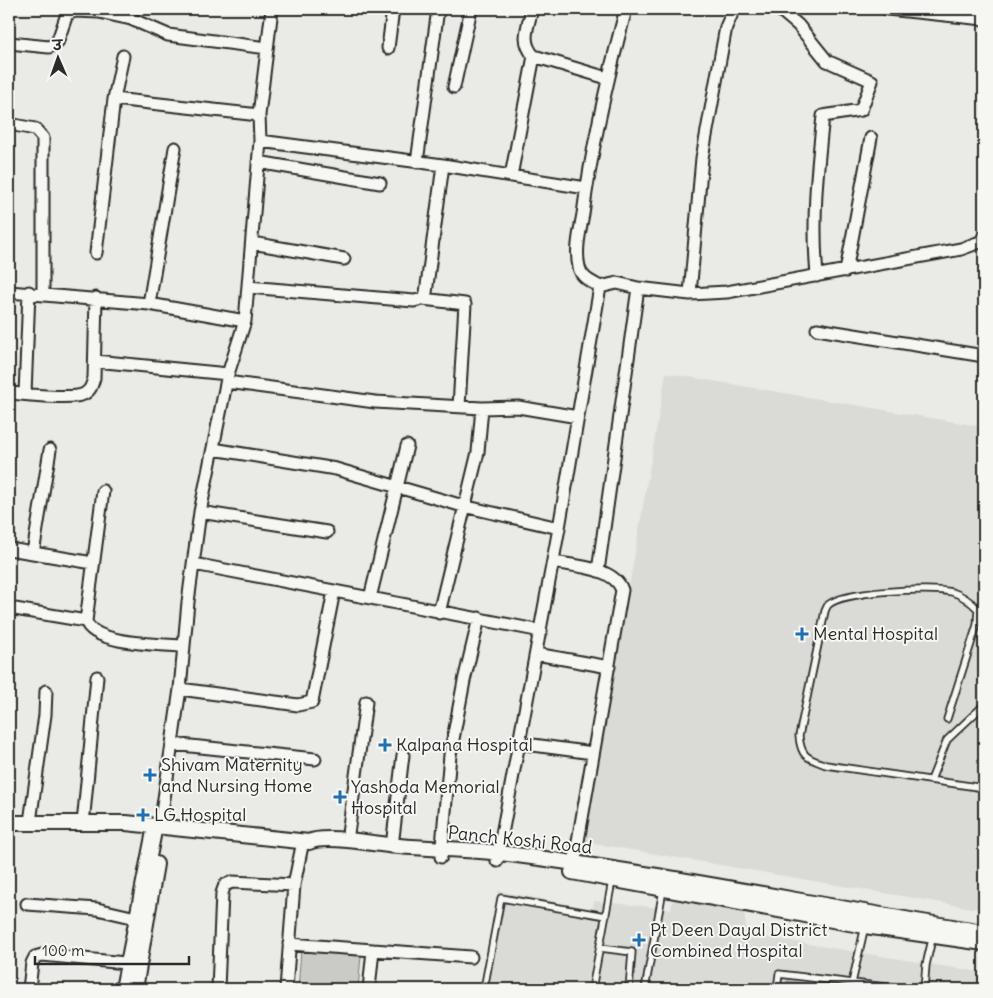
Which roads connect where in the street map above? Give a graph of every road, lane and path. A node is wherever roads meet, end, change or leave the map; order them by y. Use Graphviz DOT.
graph roads {
  1 [pos="272,9"];
  2 [pos="393,9"];
  3 [pos="438,9"];
  4 [pos="471,9"];
  5 [pos="532,9"];
  6 [pos="626,9"];
  7 [pos="734,9"];
  8 [pos="779,9"];
  9 [pos="887,9"];
  10 [pos="67,12"];
  11 [pos="984,19"];
  12 [pos="9,43"];
  13 [pos="267,48"];
  14 [pos="388,48"];
  15 [pos="124,56"];
  16 [pos="534,56"];
  17 [pos="608,78"];
  18 [pos="454,87"];
  19 [pos="114,99"];
  20 [pos="259,115"];
  21 [pos="9,124"];
  22 [pos="871,138"];
  23 [pos="260,141"];
  24 [pos="175,148"];
  25 [pos="258,162"];
  26 [pos="417,162"];
  27 [pos="443,165"];
  28 [pos="511,176"];
  29 [pos="380,184"];
  30 [pos="586,188"];
  31 [pos="983,241"];
  32 [pos="252,243"];
  33 [pos="96,253"];
  34 [pos="344,259"];
  35 [pos="846,271"];
  36 [pos="817,276"];
  37 [pos="248,287"];
  38 [pos="600,287"];
  39 [pos="638,288"];
  40 [pos="9,292"];
  41 [pos="29,292"];
  42 [pos="44,293"];
  43 [pos="690,294"];
  44 [pos="96,298"];
  45 [pos="423,299"];
  46 [pos="149,304"];
  47 [pos="245,321"];
  48 [pos="817,329"];
  49 [pos="984,356"];
  50 [pos="95,361"];
  51 [pos="227,378"];
  52 [pos="9,393"];
  53 [pos="25,394"];
  54 [pos="459,406"];
  55 [pos="482,408"];
  56 [pos="578,417"];
  57 [pos="407,446"];
  58 [pos="213,449"];
  59 [pos="50,450"];
  60 [pos="396,487"];
  61 [pos="102,491"];
  62 [pos="463,506"];
  63 [pos="200,512"];
  64 [pos="559,528"];
  65 [pos="327,532"];
  66 [pos="9,549"];
  67 [pos="33,553"];
  68 [pos="553,562"];
  69 [pos="93,563"];
  70 [pos="194,564"];
  71 [pos="598,571"];
  72 [pos="334,591"];
  73 [pos="370,598"];
  74 [pos="9,608"];
  75 [pos="439,613"];
  76 [pos="479,618"];
  77 [pos="86,621"];
  78 [pos="541,631"];
  79 [pos="183,646"];
  80 [pos="536,654"];
  81 [pos="609,667"];
  82 [pos="97,677"];
  83 [pos="180,689"];
  84 [pos="46,691"];
  85 [pos="366,702"];
  86 [pos="984,705"];
  87 [pos="947,719"];
  88 [pos="518,743"];
  89 [pos="172,744"];
  90 [pos="593,753"];
  91 [pos="403,755"];
  92 [pos="315,759"];
  93 [pos="931,780"];
  94 [pos="984,788"];
  95 [pos="30,822"];
  96 [pos="9,823"];
  97 [pos="49,824"];
  98 [pos="83,824"];
  99 [pos="160,824"];
  100 [pos="9,832"];
  101 [pos="347,841"];
  102 [pos="306,842"];
  103 [pos="392,846"];
  104 [pos="441,853"];
  105 [pos="498,857"];
  106 [pos="574,864"];
  107 [pos="614,875"];
  108 [pos="664,883"];
  109 [pos="294,886"];
  110 [pos="28,904"];
  111 [pos="606,916"];
  112 [pos="136,918"];
  113 [pos="866,920"];
  114 [pos="984,932"];
  115 [pos="933,935"];
  116 [pos="984,943"];
  117 [pos="289,944"];
  118 [pos="600,948"];
  119 [pos="372,950"];
  120 [pos="471,957"];
  121 [pos="134,963"];
  122 [pos="852,982"];
  123 [pos="29,989"];
  124 [pos="123,989"];
  125 [pos="135,989"];
  126 [pos="218,989"];
  127 [pos="286,989"];
  128 [pos="370,989"];
  129 [pos="484,989"];
  130 [pos="592,989"];
  131 [pos="629,989"];
  132 [pos="644,989"];
  133 [pos="777,989"];
  134 [pos="902,989"];
  135 [pos="924,989"];
  1 -- 13 [label="street"];
  2 -- 14 [label="street"];
  3 -- 26 [label="street"];
  4 -- 18 [label="street"];
  5 -- 16 [label="street"];
  6 -- 17 [label="street"];
  7 -- 43 [label="street"];
  8 -- 36 [label="street"];
  9 -- 11 [label="street"];
  10 -- 12 [label="street"];
  10 -- 13 [label="street"];
  13 -- 20 [label="street"];
  15 -- 19 [label="street"];
  16 -- 17 [label="street"];
  16 -- 28 [label="street"];
  17 -- 30 [label="street"];
  19 -- 20 [label="street"];
  19 -- 33 [label="street"];
  20 -- 23 [label="street"];
  21 -- 42 [label="street"];
  22 -- 35 [label="street"];
  23 -- 25 [label="street"];
  23 -- 26 [label="street"];
  24 -- 46 [label="street"];
  25 -- 29 [label="street"];
  25 -- 32 [label="street"];
  26 -- 27 [label="street"];
  27 -- 28 [label="street"];
  27 -- 45 [label="street"];
  28 -- 30 [label="street"];
  30 -- 38 [label="street"];
  31 -- 35 [label="street"];
  32 -- 34 [label="street"];
  32 -- 37 [label="street"];
  35 -- 36 [label="street"];
  36 -- 43 [label="street"];
  37 -- 45 [label="street"];
  37 -- 47 [label="street"];
  38 -- 39 [label="street"];
  38 -- 56 [label="street"];
  39 -- 43 [label="street"];
  39 -- 71 [label="street"];
  40 -- 41 [label="street"];
  41 -- 42 [label="street"];
  41 -- 53 [label="street"];
  42 -- 44 [label="street"];
  44 -- 46 [label="street"];
  44 -- 50 [label="street"];
  45 -- 54 [label="street"];
  46 -- 47 [label="street"];
  47 -- 51 [label="street"];
  48 -- 49 [label="street"];
  50 -- 51 [label="street"];
  50 -- 53 [label="street"];
  51 -- 54 [label="street"];
  51 -- 58 [label="street"];
  52 -- 53 [label="street"];
  54 -- 55 [label="street"];
  55 -- 56 [label="street"];
  55 -- 62 [label="street"];
  56 -- 64 [label="street"];
  57 -- 60 [label="street"];
  58 -- 60 [label="street"];
  58 -- 63 [label="street"];
  59 -- 67 [label="street"];
  60 -- 62 [label="street"];
  60 -- 73 [label="street"];
  61 -- 69 [label="street"];
  62 -- 64 [label="street"];
  62 -- 75 [label="street"];
  63 -- 65 [label="street"];
  63 -- 70 [label="street"];
  64 -- 68 [label="street"];
  66 -- 67 [label="street"];
  67 -- 69 [label="street"];
  68 -- 71 [label="street"];
  68 -- 78 [label="street"];
  69 -- 77 [label="street"];
  70 -- 72 [label="street"];
  70 -- 79 [label="street"];
  71 -- 81 [label="street"];
  72 -- 73 [label="street"];
  72 -- 83 [label="street"];
  73 -- 75 [label="street"];
  74 -- 77 [label="street"];
  75 -- 76 [label="street"];
  76 -- 78 [label="street"];
  76 -- 104 [label="street"];
  77 -- 79 [label="street"];
  78 -- 80 [label="street"];
  79 -- 83 [label="street"];
  80 -- 81 [label="street"];
  80 -- 88 [label="street"];
  81 -- 90 [label="street"];
  82 -- 98 [label="street"];
  83 -- 89 [label="street"];
  84 -- 95 [label="street"];
  85 -- 101 [label="street"];
  86 -- 93 [label="lane"];
  87 -- 93 [label="lane"];
  88 -- 90 [label="street"];
  88 -- 105 [label="street"];
  89 -- 92 [label="street"];
  89 -- 99 [label="street"];
  90 -- 106 [label="street"];
  91 -- 103 [label="street"];
  93 -- 94 [label="lane"];
  95 -- 96 [label="street, Panch Koshi Road"];
  95 -- 97 [label="street, Panch Koshi Road"];
  97 -- 98 [label="street, Panch Koshi Road"];
  97 -- 100 [label="street, Panch Koshi Road"];
  98 -- 99 [label="street, Panch Koshi Road"];
  99 -- 102 [label="street, Panch Koshi Road"];
  99 -- 112 [label="street"];
  99 -- 121 [label="street"];
  101 -- 102 [label="street, Panch Koshi Road"];
  101 -- 103 [label="street, Panch Koshi Road"];
  102 -- 104 [label="street"];
  102 -- 109 [label="street"];
  103 -- 104 [label="street, Panch Koshi Road"];
  104 -- 105 [label="street, Panch Koshi Road"];
  105 -- 106 [label="street, Panch Koshi Road"];
  105 -- 107 [label="street"];
  106 -- 107 [label="street, Panch Koshi Road"];
  107 -- 108 [label="street, Panch Koshi Road"];
  107 -- 111 [label="lane"];
  108 -- 113 [label="street, Panch Koshi Road"];
  108 -- 132 [label="lane"];
  109 -- 117 [label="street"];
  109 -- 126 [label="street"];
  110 -- 112 [label="street"];
  111 -- 118 [label="lane"];
  111 -- 129 [label="lane"];
  112 -- 121 [label="street"];
  113 -- 114 [label="street, Panch Koshi Road"];
  113 -- 115 [label="street"];
  113 -- 122 [label="lane"];
  115 -- 116 [label="street"];
  115 -- 135 [label="lane"];
  117 -- 119 [label="street"];
  117 -- 127 [label="street"];
  118 -- 130 [label="lane"];
  118 -- 131 [label="lane"];
  119 -- 120 [label="street"];
  119 -- 128 [label="street"];
  121 -- 123 [label="street"];
  121 -- 124 [label="street"];
  121 -- 125 [label="street"];
  122 -- 133 [label="lane"];
  122 -- 134 [label="lane"];
}
